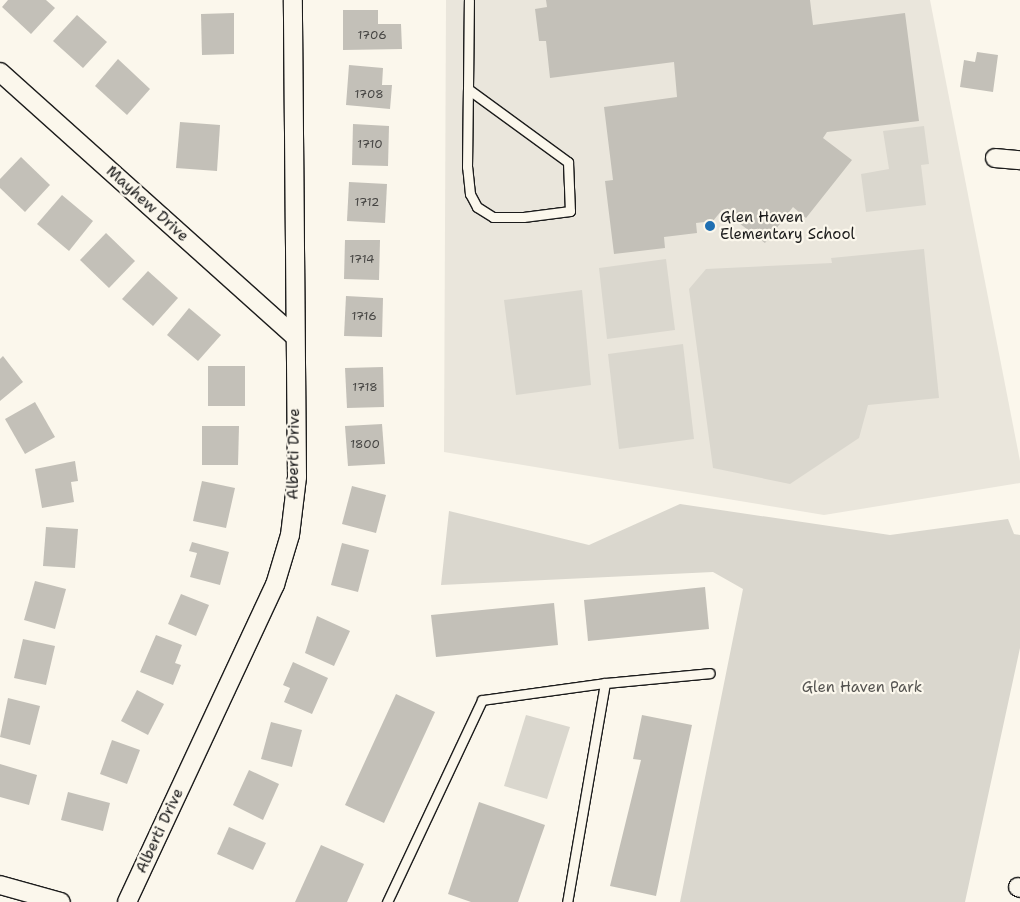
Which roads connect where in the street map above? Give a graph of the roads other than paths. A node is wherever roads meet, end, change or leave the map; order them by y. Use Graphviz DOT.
graph roads {
  1 [pos="293,0"];
  2 [pos="469,0"];
  3 [pos="0,72"];
  4 [pos="468,89"];
  5 [pos="995,158"];
  6 [pos="1020,160"];
  7 [pos="294,336"];
  8 [pos="710,673"];
  9 [pos="605,683"];
  10 [pos="0,885"];
  11 [pos="61,902"];
  12 [pos="127,902"];
  13 [pos="387,902"];
  14 [pos="568,902"];
  1 -- 7 [label="street, Alberti Drive"];
  2 -- 4 [label="lane"];
  3 -- 7 [label="street, Mayhew Drive"];
  4 -- 4 [label="lane"];
  5 -- 6 [label="street"];
  7 -- 12 [label="street, Alberti Drive"];
  8 -- 9 [label="lane"];
  9 -- 13 [label="lane"];
  9 -- 14 [label="lane"];
  10 -- 11 [label="street"];
}
